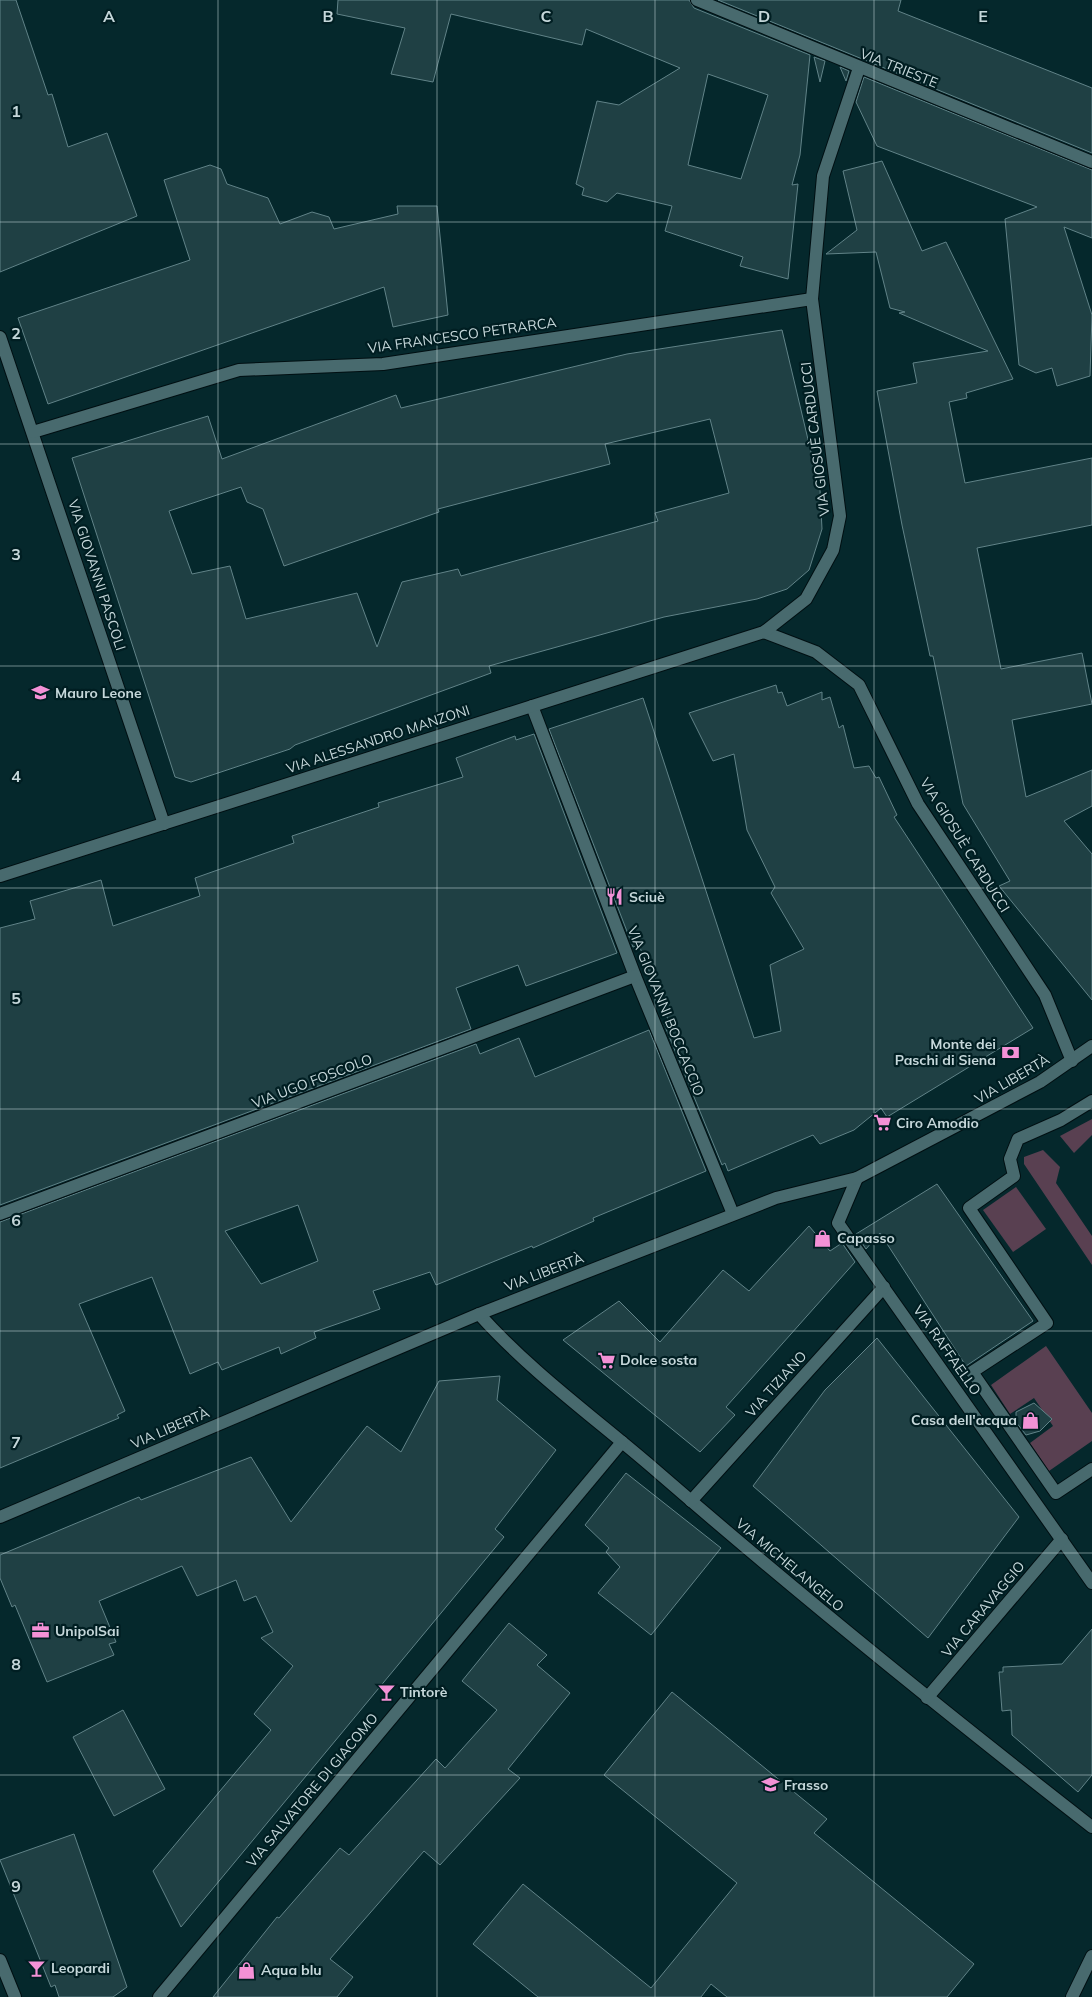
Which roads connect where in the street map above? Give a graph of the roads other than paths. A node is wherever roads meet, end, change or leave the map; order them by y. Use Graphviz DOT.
graph roads {
  1 [pos="697,0"];
  2 [pos="859,68"];
  3 [pos="1092,162"];
  4 [pos="812,299"];
  5 [pos="0,337"];
  6 [pos="33,432"];
  7 [pos="764,632"];
  8 [pos="532,706"];
  9 [pos="164,824"];
  10 [pos="0,876"];
  11 [pos="635,976"];
  12 [pos="1092,1046"];
  13 [pos="1072,1062"];
  14 [pos="1092,1100"];
  15 [pos="857,1178"];
  16 [pos="0,1214"];
  17 [pos="733,1214"];
  18 [pos="884,1287"];
  19 [pos="479,1314"];
  20 [pos="622,1442"];
  21 [pos="1092,1469"];
  22 [pos="691,1501"];
  23 [pos="0,1517"];
  24 [pos="1062,1539"];
  25 [pos="1092,1582"];
  26 [pos="927,1698"];
  27 [pos="1092,1828"];
  28 [pos="1092,1956"];
  29 [pos="0,1960"];
  30 [pos="15,1997"];
  31 [pos="158,1997"];
  32 [pos="1072,1997"];
  1 -- 2 [label="street, VIA TRIESTE"];
  2 -- 3 [label="street, VIA TRIESTE"];
  2 -- 4 [label="street, VIA GIOSUÈ CARDUCCI"];
  4 -- 6 [label="street, VIA FRANCESCO PETRARCA"];
  4 -- 7 [label="street, VIA GIOSUÈ CARDUCCI"];
  5 -- 6 [label="street, VIA GIOVANNI PASCOLI"];
  6 -- 9 [label="street, VIA GIOVANNI PASCOLI"];
  7 -- 8 [label="street, VIA ALESSANDRO MANZONI"];
  7 -- 13 [label="street, VIA GIOSUÈ CARDUCCI"];
  8 -- 9 [label="street, VIA ALESSANDRO MANZONI"];
  8 -- 11 [label="street, VIA GIOVANNI BOCCACCIO"];
  9 -- 10 [label="street, VIA ALESSANDRO MANZONI"];
  11 -- 16 [label="street, VIA UGO FOSCOLO"];
  11 -- 17 [label="street, VIA GIOVANNI BOCCACCIO"];
  12 -- 13 [label="street, VIA LIBERTÀ"];
  13 -- 15 [label="street, VIA LIBERTÀ"];
  14 -- 21 [label="street"];
  15 -- 17 [label="street, VIA LIBERTÀ"];
  15 -- 18 [label="street, VIA RAFFAELLO"];
  17 -- 19 [label="street, VIA LIBERTÀ"];
  18 -- 22 [label="street, VIA TIZIANO"];
  18 -- 24 [label="street, VIA RAFFAELLO"];
  19 -- 20 [label="street, VIA MICHELANGELO"];
  19 -- 23 [label="street, VIA LIBERTÀ"];
  20 -- 22 [label="street, VIA MICHELANGELO"];
  20 -- 31 [label="street, VIA SALVATORE DI GIACOMO"];
  22 -- 26 [label="street, VIA MICHELANGELO"];
  24 -- 25 [label="street, VIA RAFFAELLO"];
  24 -- 26 [label="street, VIA CARAVAGGIO"];
  26 -- 27 [label="street, VIA MICHELANGELO"];
  28 -- 32 [label="street"];
  29 -- 30 [label="street"];
}
